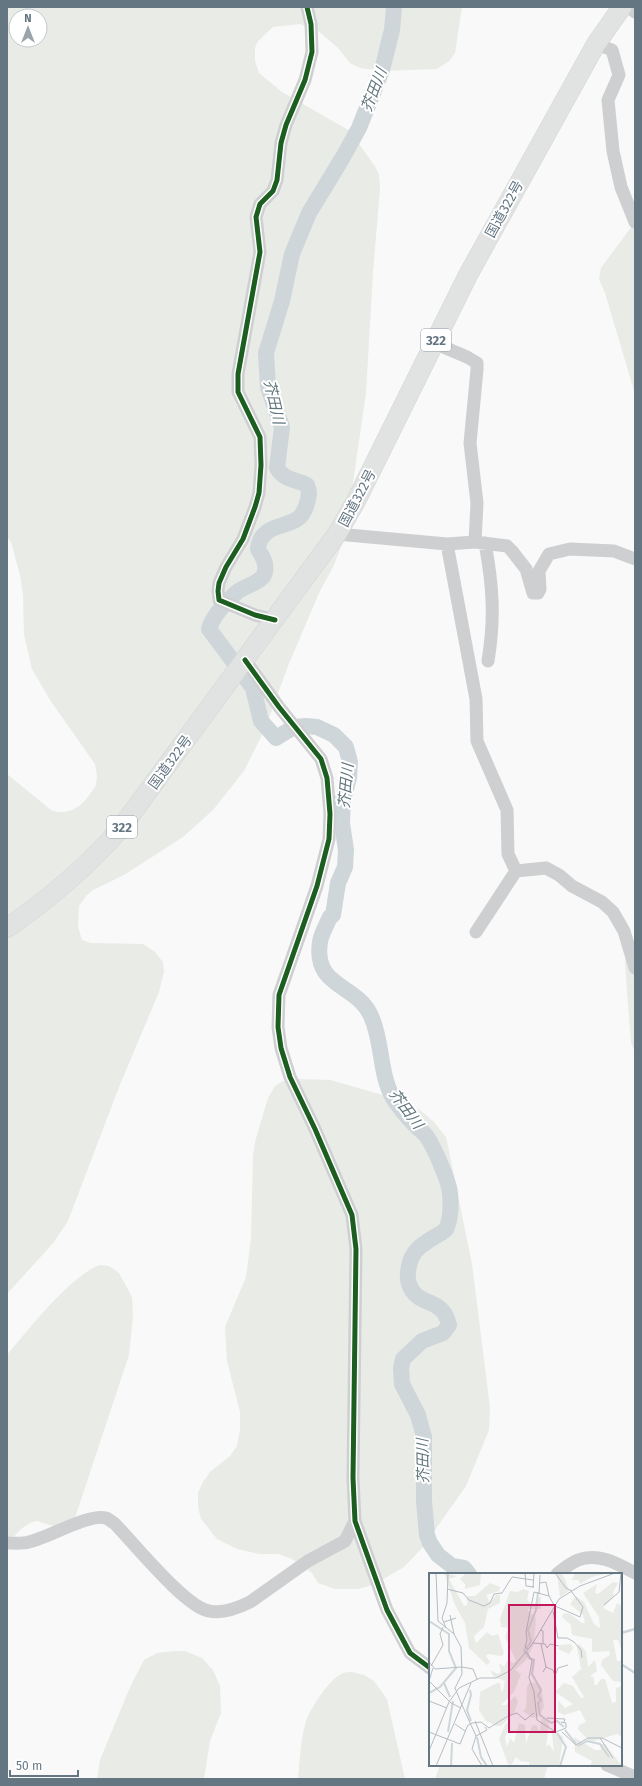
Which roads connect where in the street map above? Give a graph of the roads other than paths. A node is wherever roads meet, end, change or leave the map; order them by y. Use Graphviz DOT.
graph roads {
  1 [pos="307,7"];
  2 [pos="622,7"];
  3 [pos="629,7"];
  4 [pos="635,12"];
  5 [pos="596,44"];
  6 [pos="635,222"];
  7 [pos="434,343"];
  8 [pos="338,534"];
  9 [pos="480,543"];
  10 [pos="446,544"];
  11 [pos="635,559"];
  12 [pos="275,620"];
  13 [pos="468,661"];
  14 [pos="243,663"];
  15 [pos="516,872"];
  16 [pos="7,928"];
  17 [pos="476,932"];
  18 [pos="635,968"];
  19 [pos="355,1521"];
  20 [pos="7,1543"];
  21 [pos="635,1572"];
  22 [pos="558,1573"];
  23 [pos="429,1667"];
  24 [pos="609,1766"];
  25 [pos="635,1777"];
  1 -- 12 [label="street"];
  2 -- 5 [label="highway, 国道322号 / 322"];
  3 -- 4 [label="street"];
  5 -- 6 [label="street"];
  5 -- 7 [label="highway, 国道322号 / 322"];
  7 -- 8 [label="highway, 国道322号 / 322"];
  7 -- 9 [label="street"];
  8 -- 10 [label="street"];
  8 -- 12 [label="highway, 国道322号 / 322"];
  9 -- 10 [label="street"];
  9 -- 11 [label="street"];
  9 -- 13 [label="street"];
  10 -- 13 [label="street"];
  12 -- 14 [label="highway, 国道322号 / 322"];
  13 -- 15 [label="street"];
  14 -- 16 [label="highway, 国道322号 / 322"];
  14 -- 19 [label="street"];
  15 -- 17 [label="street"];
  15 -- 18 [label="street"];
  19 -- 20 [label="street"];
  19 -- 23 [label="street"];
  21 -- 22 [label="street"];
  24 -- 25 [label="street"];
}
